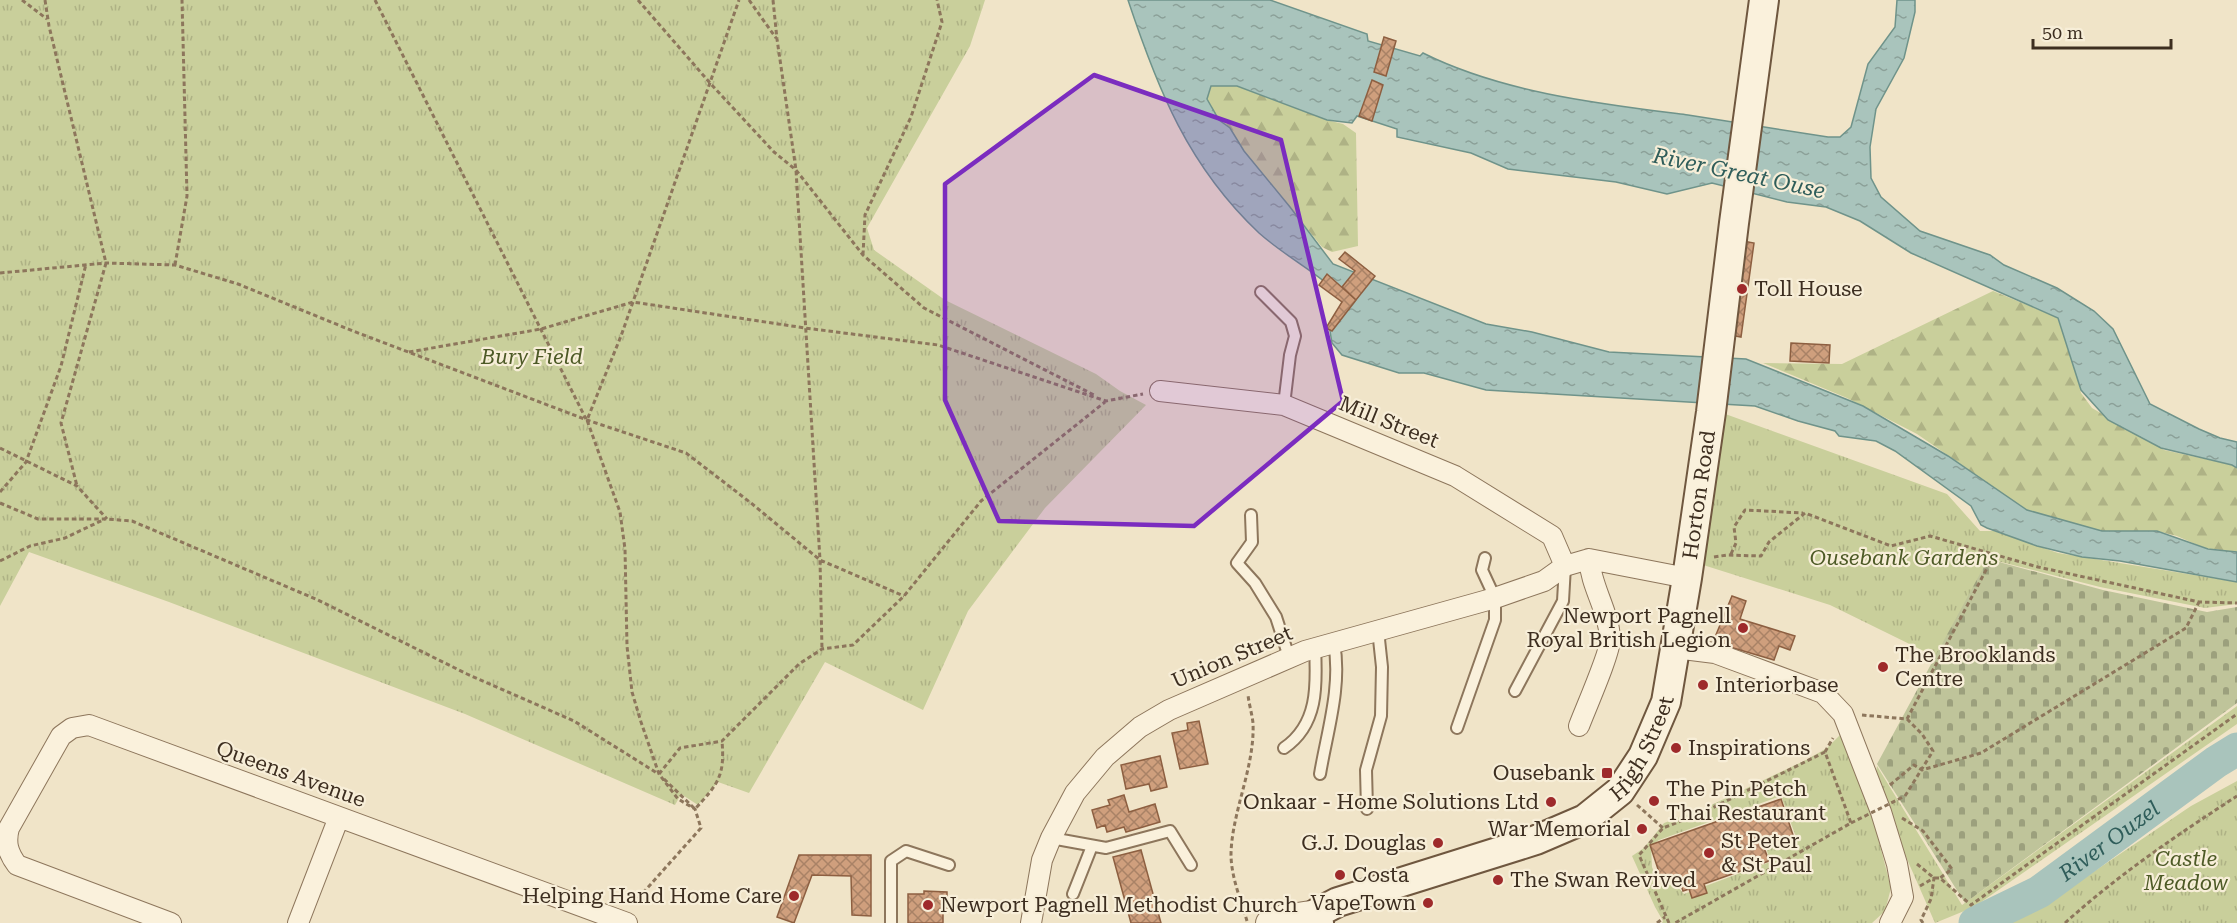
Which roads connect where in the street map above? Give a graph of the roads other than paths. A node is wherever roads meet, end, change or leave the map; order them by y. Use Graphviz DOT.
graph roads {
  1 [pos="1764,0"];
  2 [pos="1261,292"];
  3 [pos="1160,391"];
  4 [pos="1284,405"];
  5 [pos="1251,515"];
  6 [pos="1485,558"];
  7 [pos="1589,559"];
  8 [pos="1565,566"];
  9 [pos="1688,569"];
  10 [pos="1486,599"];
  11 [pos="1378,630"];
  12 [pos="1325,646"];
  13 [pos="1675,648"];
  14 [pos="1289,657"];
  15 [pos="1515,691"];
  16 [pos="1579,726"];
  17 [pos="1457,728"];
  18 [pos="1284,748"];
  19 [pos="1320,774"];
  20 [pos="1367,809"];
  21 [pos="339,817"];
  22 [pos="1051,838"];
  23 [pos="1092,846"];
  24 [pos="949,865"];
  25 [pos="1191,865"];
  26 [pos="1073,894"];
  27 [pos="1318,918"];
  28 [pos="623,921"];
  29 [pos="171,923"];
  30 [pos="298,923"];
  31 [pos="891,923"];
  32 [pos="1031,923"];
  33 [pos="1269,923"];
  34 [pos="1890,923"];
  1 -- 9 [label="main road, Horton Road"];
  2 -- 4 [label="lane"];
  3 -- 4 [label="street, Mill Street"];
  4 -- 8 [label="street, Mill Street"];
  5 -- 14 [label="lane"];
  6 -- 10 [label="lane"];
  7 -- 8 [label="street, Union Street"];
  7 -- 9 [label="street"];
  7 -- 16 [label="street"];
  8 -- 10 [label="street, Union Street"];
  8 -- 15 [label="lane"];
  9 -- 13 [label="main road, High Street"];
  10 -- 11 [label="street, Union Street"];
  10 -- 17 [label="lane"];
  11 -- 12 [label="street, Union Street"];
  11 -- 20 [label="lane"];
  12 -- 14 [label="street, Union Street"];
  12 -- 18 [label="lane"];
  12 -- 19 [label="lane"];
  13 -- 27 [label="main road, High Street"];
  13 -- 34 [label="street"];
  14 -- 22 [label="street, Union Street"];
  21 -- 28 [label="street, Queens Avenue"];
  21 -- 29 [label="street, Queens Avenue"];
  21 -- 30 [label="street"];
  22 -- 23 [label="lane"];
  22 -- 32 [label="street, Union Street"];
  23 -- 25 [label="lane"];
  23 -- 26 [label="lane"];
  24 -- 31 [label="lane"];
  27 -- 33 [label="street, High Street"];
}
